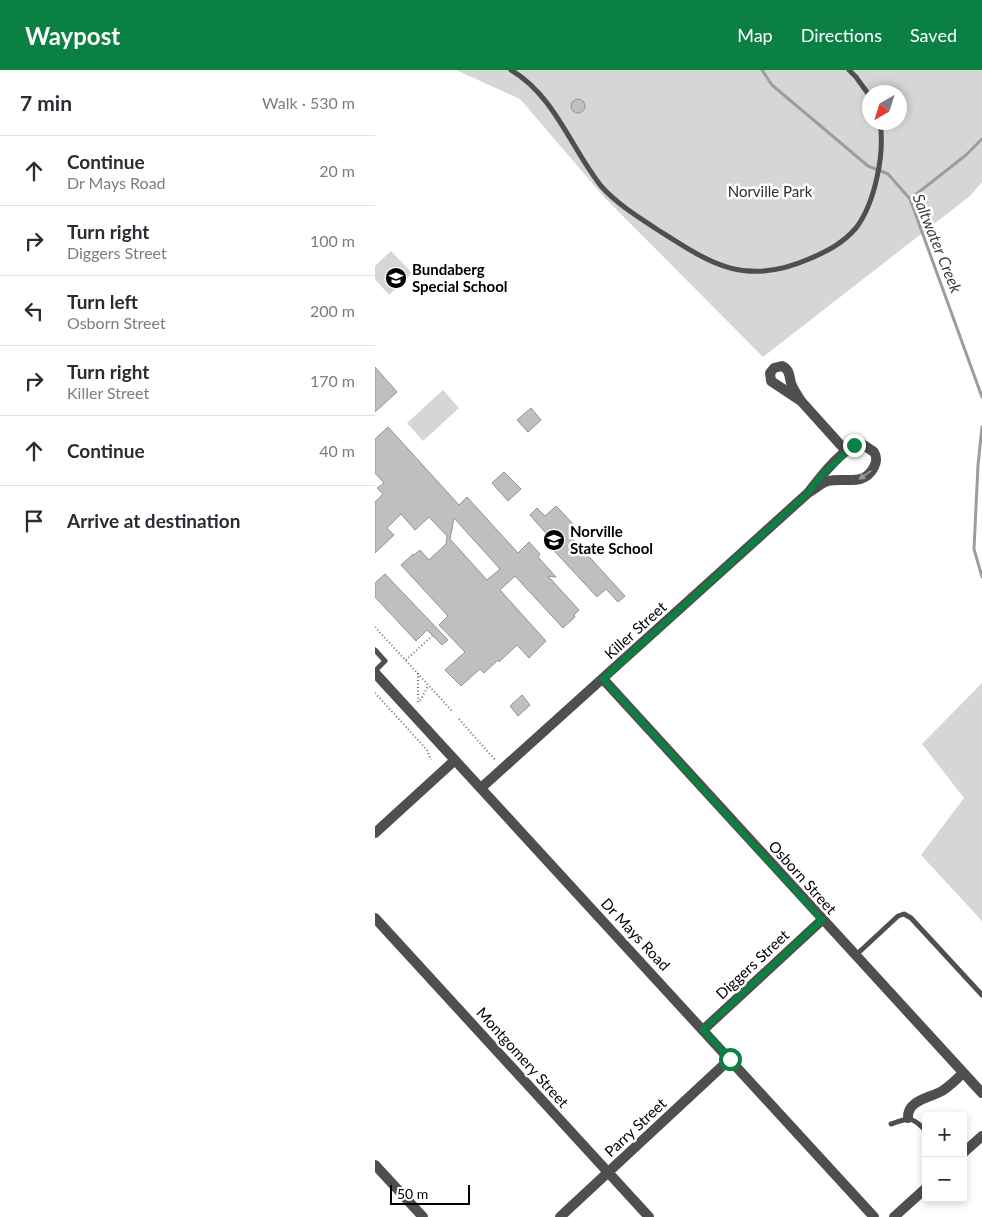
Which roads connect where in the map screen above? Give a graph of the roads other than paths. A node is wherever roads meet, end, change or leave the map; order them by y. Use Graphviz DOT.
graph roads {
  1 [pos="511,70"];
  2 [pos="849,70"];
  3 [pos="862,85"];
  4 [pos="880,130"];
  5 [pos="801,401"];
  6 [pos="846,451"];
  7 [pos="808,493"];
  8 [pos="375,650"];
  9 [pos="375,672"];
  10 [pos="603,679"];
  11 [pos="455,760"];
  12 [pos="481,788"];
  13 [pos="375,833"];
  14 [pos="375,918"];
  15 [pos="822,920"];
  16 [pos="855,956"];
  17 [pos="982,995"];
  18 [pos="703,1030"];
  19 [pos="730,1059"];
  20 [pos="963,1073"];
  21 [pos="982,1093"];
  22 [pos="908,1118"];
  23 [pos="891,1124"];
  24 [pos="922,1127"];
  25 [pos="982,1136"];
  26 [pos="967,1149"];
  27 [pos="375,1165"];
  28 [pos="608,1172"];
  29 [pos="922,1192"];
  30 [pos="423,1217"];
  31 [pos="560,1217"];
  32 [pos="649,1217"];
  33 [pos="874,1217"];
  34 [pos="895,1217"];
  1 -- 4 [label="lane"];
  2 -- 3 [label="lane"];
  5 -- 6 [label="street"];
  6 -- 7 [label="street"];
  6 -- 7 [label="street, one-way"];
  7 -- 10 [label="street, Killer Street"];
  8 -- 9 [label="lane"];
  9 -- 11 [label="street, Dr Mays Road"];
  10 -- 12 [label="street, Killer Street"];
  10 -- 15 [label="street, Osborn Street"];
  11 -- 12 [label="street, Dr Mays Road"];
  11 -- 13 [label="street"];
  12 -- 18 [label="street, Dr Mays Road"];
  14 -- 28 [label="street, Montgomery Street"];
  15 -- 16 [label="street, Osborn Street"];
  15 -- 18 [label="street, Diggers Street"];
  16 -- 17 [label="lane"];
  16 -- 20 [label="street, Osborn Street"];
  18 -- 19 [label="street, Dr Mays Road"];
  19 -- 28 [label="street, Parry Street"];
  19 -- 33 [label="street, Dr Mays Road"];
  20 -- 21 [label="street, Osborn Street"];
  20 -- 22 [label="street"];
  22 -- 23 [label="lane"];
  22 -- 24 [label="lane"];
  25 -- 26 [label="street"];
  27 -- 30 [label="street"];
  28 -- 31 [label="street, Parry Street"];
  28 -- 32 [label="street, Montgomery Street"];
  29 -- 34 [label="street"];
}
